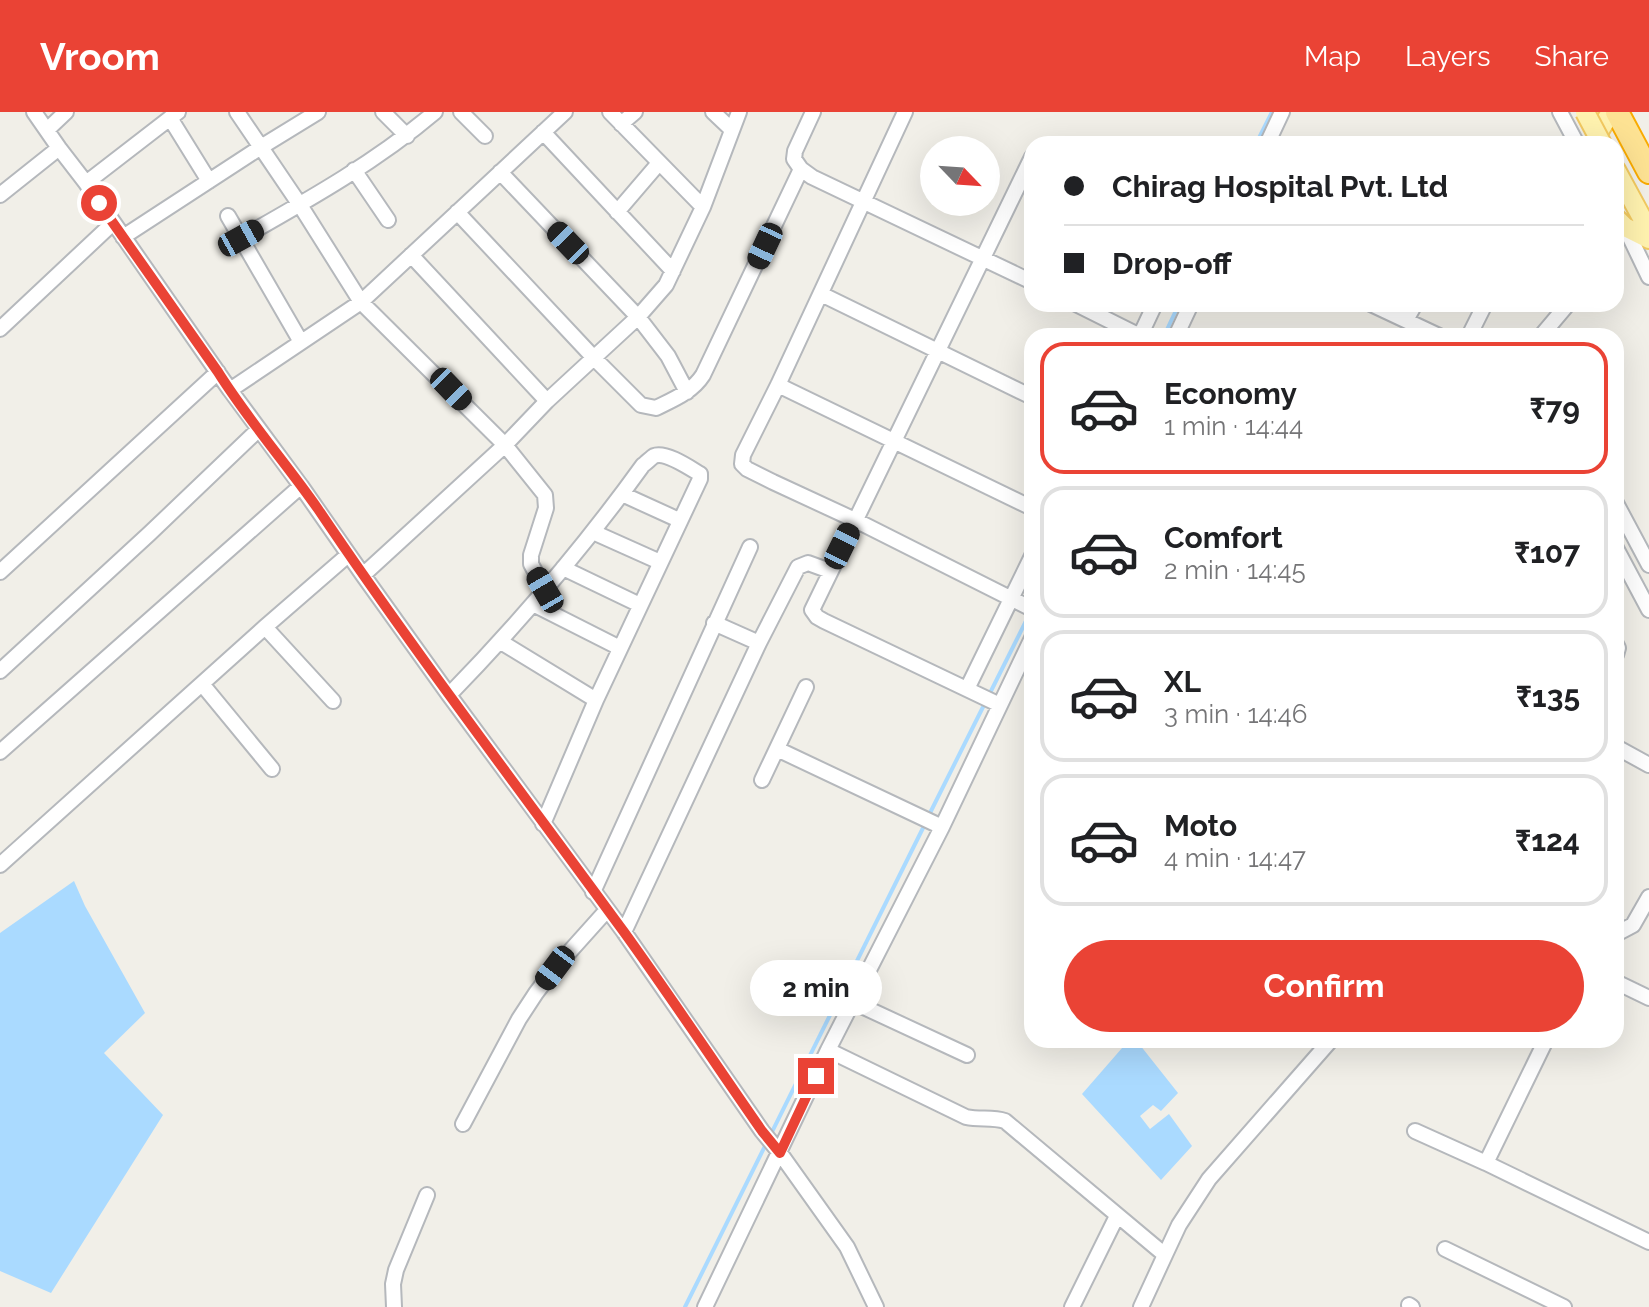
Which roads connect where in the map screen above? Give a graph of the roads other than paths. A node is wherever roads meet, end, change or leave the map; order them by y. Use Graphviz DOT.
graph roads {
  1 [pos="34,112"];
  2 [pos="66,112"];
  3 [pos="237,112"];
  4 [pos="318,112"];
  5 [pos="383,112"];
  6 [pos="435,112"];
  7 [pos="461,112"];
  8 [pos="565,112"];
  9 [pos="610,112"];
  10 [pos="635,112"];
  11 [pos="713,112"];
  12 [pos="739,112"];
  13 [pos="813,112"];
  14 [pos="905,112"];
  15 [pos="1282,112"];
  16 [pos="1560,112"];
  17 [pos="1585,112"];
  18 [pos="1611,112"];
  19 [pos="1617,112"];
  20 [pos="174,115"];
  21 [pos="621,124"];
  22 [pos="47,130"];
  23 [pos="732,130"];
  24 [pos="543,132"];
  25 [pos="407,136"];
  26 [pos="485,136"];
  27 [pos="1271,136"];
  28 [pos="1573,136"];
  29 [pos="1597,136"];
  30 [pos="1598,136"];
  31 [pos="261,147"];
  32 [pos="59,148"];
  33 [pos="659,163"];
  34 [pos="801,169"];
  35 [pos="354,170"];
  36 [pos="500,172"];
  37 [pos="1649,172"];
  38 [pos="1024,173"];
  39 [pos="209,181"];
  40 [pos="86,183"];
  41 [pos="1624,185"];
  42 [pos="0,195"];
  43 [pos="864,200"];
  44 [pos="300,205"];
  45 [pos="703,207"];
  46 [pos="457,212"];
  47 [pos="617,212"];
  48 [pos="228,216"];
  49 [pos="388,220"];
  50 [pos="113,223"];
  51 [pos="1624,224"];
  52 [pos="1624,230"];
  53 [pos="1649,231"];
  54 [pos="123,237"];
  55 [pos="241,238"];
  56 [pos="1649,239"];
  57 [pos="411,255"];
  58 [pos="983,258"];
  59 [pos="673,271"];
  60 [pos="1649,277"];
  61 [pos="1024,278"];
  62 [pos="821,294"];
  63 [pos="361,302"];
  64 [pos="1092,312"];
  65 [pos="1388,312"];
  66 [pos="1410,312"];
  67 [pos="1561,312"];
  68 [pos="638,317"];
  69 [pos="1406,320"];
  70 [pos="1124,328"];
  71 [pos="1422,328"];
  72 [pos="1548,328"];
  73 [pos="0,329"];
  74 [pos="301,342"];
  75 [pos="937,351"];
  76 [pos="594,358"];
  77 [pos="218,372"];
  78 [pos="778,385"];
  79 [pos="230,390"];
  80 [pos="687,392"];
  81 [pos="1024,393"];
  82 [pos="547,401"];
  83 [pos="259,429"];
  84 [pos="893,441"];
  85 [pos="505,445"];
  86 [pos="301,486"];
  87 [pos="622,494"];
  88 [pos="1024,504"];
  89 [pos="679,520"];
  90 [pos="855,520"];
  91 [pos="1624,527"];
  92 [pos="593,532"];
  93 [pos="750,547"];
  94 [pos="1645,548"];
  95 [pos="1624,554"];
  96 [pos="348,555"];
  97 [pos="660,562"];
  98 [pos="1649,565"];
  99 [pos="1624,566"];
  100 [pos="563,568"];
  101 [pos="830,571"];
  102 [pos="0,572"];
  103 [pos="1024,572"];
  104 [pos="363,575"];
  105 [pos="545,590"];
  106 [pos="1011,599"];
  107 [pos="533,604"];
  108 [pos="640,605"];
  109 [pos="1024,605"];
  110 [pos="1649,610"];
  111 [pos="714,623"];
  112 [pos="265,627"];
  113 [pos="501,642"];
  114 [pos="759,643"];
  115 [pos="620,648"];
  116 [pos="1024,655"];
  117 [pos="0,671"];
  118 [pos="202,684"];
  119 [pos="806,687"];
  120 [pos="967,689"];
  121 [pos="449,695"];
  122 [pos="596,700"];
  123 [pos="333,701"];
  124 [pos="1000,705"];
  125 [pos="777,749"];
  126 [pos="1624,751"];
  127 [pos="0,752"];
  128 [pos="1649,765"];
  129 [pos="272,769"];
  130 [pos="762,780"];
  131 [pos="543,824"];
  132 [pos="942,827"];
  133 [pos="0,865"];
  134 [pos="593,892"];
  135 [pos="1649,897"];
  136 [pos="607,910"];
  137 [pos="1624,930"];
  138 [pos="624,932"];
  139 [pos="1624,986"];
  140 [pos="1649,998"];
  141 [pos="853,1002"];
  142 [pos="1324,1048"];
  143 [pos="1542,1048"];
  144 [pos="828,1050"];
  145 [pos="967,1055"];
  146 [pos="463,1124"];
  147 [pos="1415,1131"];
  148 [pos="777,1149"];
  149 [pos="1486,1163"];
  150 [pos="427,1195"];
  151 [pos="1117,1216"];
  152 [pos="1649,1242"];
  153 [pos="1445,1249"];
  154 [pos="1165,1255"];
  155 [pos="1143,1303"];
  156 [pos="394,1307"];
  157 [pos="705,1307"];
  158 [pos="876,1307"];
  159 [pos="1072,1307"];
  160 [pos="1564,1307"];
  1 -- 22 [label="street"];
  2 -- 22 [label="street"];
  3 -- 31 [label="street"];
  4 -- 31 [label="street"];
  5 -- 25 [label="street"];
  6 -- 25 [label="street"];
  7 -- 26 [label="street"];
  8 -- 24 [label="street"];
  9 -- 21 [label="street"];
  10 -- 21 [label="street"];
  11 -- 23 [label="street"];
  12 -- 23 [label="street"];
  13 -- 34 [label="street"];
  14 -- 43 [label="street"];
  15 -- 27 [label="street"];
  16 -- 28 [label="street"];
  17 -- 30 [label="main road, bridge"];
  18 -- 29 [label="main road"];
  19 -- 37 [label="highway"];
  20 -- 39 [label="street"];
  20 -- 40 [label="street"];
  21 -- 33 [label="street"];
  22 -- 32 [label="street"];
  23 -- 45 [label="street"];
  24 -- 36 [label="street"];
  24 -- 47 [label="street"];
  25 -- 35 [label="street"];
  31 -- 39 [label="street"];
  31 -- 44 [label="street"];
  32 -- 40 [label="street"];
  32 -- 42 [label="street"];
  33 -- 45 [label="street"];
  33 -- 47 [label="street"];
  34 -- 43 [label="street"];
  34 -- 80 [label="street"];
  35 -- 44 [label="street"];
  35 -- 49 [label="street"];
  36 -- 46 [label="street"];
  36 -- 68 [label="street"];
  38 -- 58 [label="street"];
  39 -- 54 [label="street"];
  40 -- 50 [label="street"];
  41 -- 53 [label="main road"];
  43 -- 58 [label="street"];
  43 -- 62 [label="street"];
  44 -- 55 [label="street"];
  44 -- 63 [label="street"];
  45 -- 59 [label="street"];
  46 -- 57 [label="street"];
  46 -- 76 [label="street"];
  47 -- 59 [label="street"];
  48 -- 55 [label="street"];
  50 -- 54 [label="street"];
  50 -- 73 [label="street"];
  51 -- 56 [label="main road"];
  52 -- 60 [label="street"];
  54 -- 77 [label="street"];
  55 -- 74 [label="street"];
  57 -- 63 [label="street"];
  57 -- 82 [label="street"];
  58 -- 61 [label="street"];
  58 -- 75 [label="street"];
  59 -- 68 [label="street"];
  62 -- 75 [label="street"];
  62 -- 78 [label="street"];
  63 -- 74 [label="street"];
  63 -- 85 [label="street"];
  64 -- 70 [label="street"];
  65 -- 69 [label="street"];
  66 -- 69 [label="street"];
  67 -- 72 [label="street"];
  68 -- 76 [label="street"];
  68 -- 80 [label="street"];
  69 -- 71 [label="street"];
  74 -- 79 [label="street"];
  75 -- 81 [label="street"];
  75 -- 84 [label="street"];
  76 -- 80 [label="street"];
  76 -- 82 [label="street"];
  77 -- 79 [label="street"];
  77 -- 102 [label="street"];
  78 -- 84 [label="street"];
  78 -- 90 [label="street"];
  79 -- 83 [label="street"];
  82 -- 85 [label="street"];
  83 -- 86 [label="street"];
  83 -- 117 [label="street"];
  84 -- 88 [label="street"];
  84 -- 90 [label="street"];
  85 -- 104 [label="street"];
  85 -- 105 [label="street"];
  86 -- 96 [label="street"];
  86 -- 127 [label="street"];
  87 -- 89 [label="street"];
  87 -- 89 [label="street"];
  87 -- 92 [label="street"];
  89 -- 97 [label="street"];
  90 -- 101 [label="street"];
  90 -- 106 [label="street"];
  91 -- 94 [label="street"];
  92 -- 97 [label="street"];
  92 -- 100 [label="street"];
  93 -- 111 [label="street"];
  94 -- 95 [label="street"];
  94 -- 98 [label="street"];
  96 -- 104 [label="street"];
  96 -- 112 [label="street"];
  97 -- 108 [label="street"];
  99 -- 110 [label="street"];
  100 -- 105 [label="street"];
  100 -- 108 [label="street"];
  101 -- 114 [label="street"];
  101 -- 120 [label="street"];
  103 -- 106 [label="street"];
  104 -- 121 [label="street"];
  105 -- 107 [label="street"];
  106 -- 109 [label="street"];
  106 -- 120 [label="street"];
  107 -- 113 [label="street"];
  107 -- 115 [label="street"];
  108 -- 115 [label="street"];
  111 -- 114 [label="street"];
  111 -- 134 [label="street"];
  112 -- 118 [label="street"];
  112 -- 123 [label="street"];
  113 -- 121 [label="street"];
  113 -- 122 [label="street"];
  114 -- 138 [label="street"];
  115 -- 122 [label="street"];
  116 -- 124 [label="street"];
  118 -- 129 [label="street"];
  118 -- 133 [label="street"];
  119 -- 125 [label="street"];
  120 -- 124 [label="street"];
  121 -- 131 [label="street"];
  122 -- 131 [label="street"];
  124 -- 132 [label="street"];
  125 -- 130 [label="street"];
  125 -- 132 [label="street"];
  126 -- 128 [label="street"];
  131 -- 134 [label="street"];
  132 -- 141 [label="street"];
  134 -- 136 [label="street"];
  135 -- 137 [label="street"];
  136 -- 138 [label="street"];
  136 -- 146 [label="street"];
  138 -- 148 [label="street"];
  139 -- 140 [label="street"];
  141 -- 144 [label="street"];
  141 -- 145 [label="street"];
  142 -- 154 [label="street"];
  143 -- 149 [label="street"];
  144 -- 148 [label="street"];
  144 -- 151 [label="street"];
  147 -- 149 [label="street"];
  148 -- 157 [label="street"];
  148 -- 158 [label="street"];
  149 -- 152 [label="street"];
  150 -- 156 [label="street"];
  151 -- 154 [label="street"];
  151 -- 159 [label="street"];
  153 -- 160 [label="street"];
  154 -- 155 [label="street"];
}
